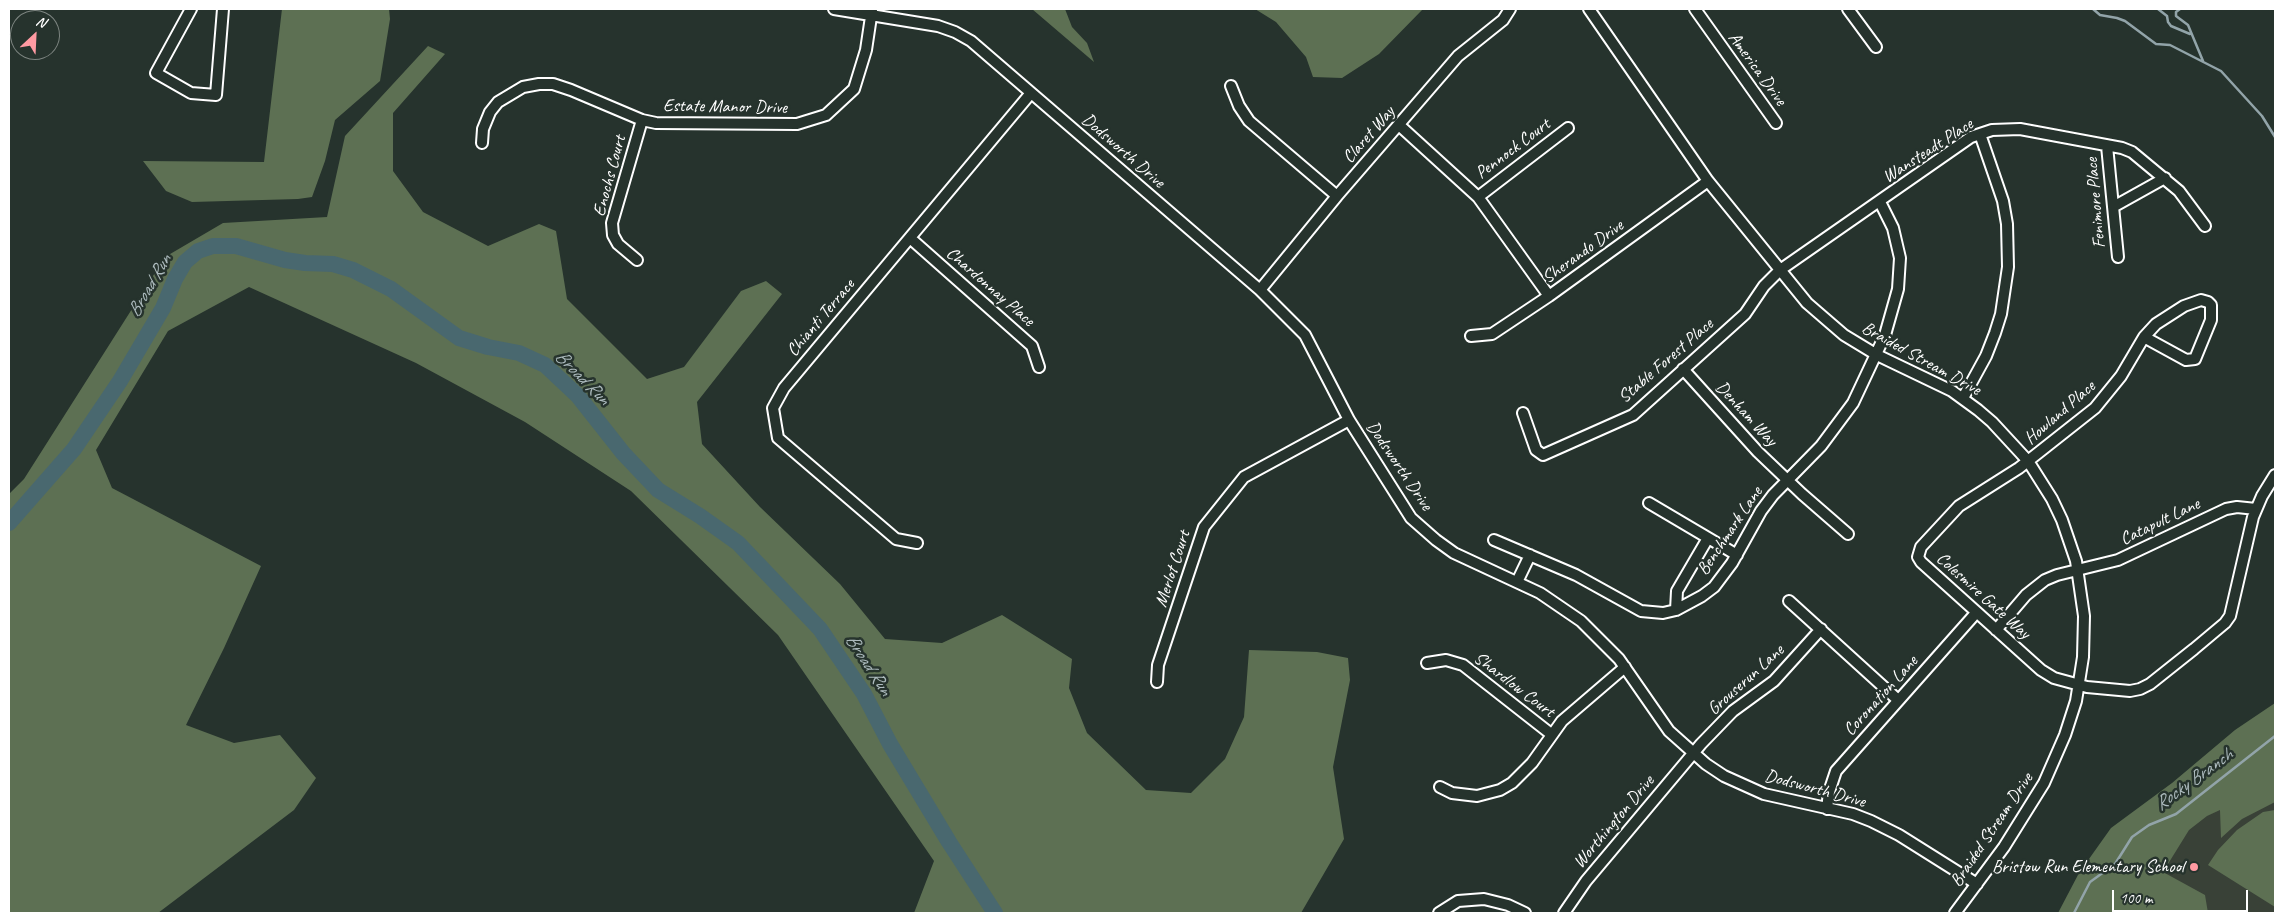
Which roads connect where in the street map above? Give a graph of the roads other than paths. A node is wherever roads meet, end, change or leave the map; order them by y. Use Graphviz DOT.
graph roads {
  1 [pos="191,9"];
  2 [pos="223,9"];
  3 [pos="834,9"];
  4 [pos="1510,9"];
  5 [pos="1589,9"];
  6 [pos="1695,9"];
  7 [pos="1848,9"];
  8 [pos="872,12"];
  9 [pos="1876,47"];
  10 [pos="1231,86"];
  11 [pos="1030,93"];
  12 [pos="642,120"];
  13 [pos="1776,123"];
  14 [pos="1399,125"];
  15 [pos="1568,128"];
  16 [pos="1980,134"];
  17 [pos="482,143"];
  18 [pos="2107,146"];
  19 [pos="2165,178"];
  20 [pos="1708,181"];
  21 [pos="1337,196"];
  22 [pos="1478,197"];
  23 [pos="1880,202"];
  24 [pos="2113,207"];
  25 [pos="2205,226"];
  26 [pos="910,238"];
  27 [pos="2118,257"];
  28 [pos="637,260"];
  29 [pos="1780,270"];
  30 [pos="1260,290"];
  31 [pos="1549,296"];
  32 [pos="1471,336"];
  33 [pos="2144,337"];
  34 [pos="1877,355"];
  35 [pos="1039,367"];
  36 [pos="1683,370"];
  37 [pos="1963,398"];
  38 [pos="1524,413"];
  39 [pos="1349,420"];
  40 [pos="2028,461"];
  41 [pos="2275,475"];
  42 [pos="1787,480"];
  43 [pos="1649,503"];
  44 [pos="2256,509"];
  45 [pos="1848,534"];
  46 [pos="1708,538"];
  47 [pos="1494,540"];
  48 [pos="917,543"];
  49 [pos="1530,555"];
  50 [pos="1737,555"];
  51 [pos="2078,571"];
  52 [pos="1517,582"];
  53 [pos="1789,600"];
  54 [pos="1676,610"];
  55 [pos="1976,613"];
  56 [pos="1822,630"];
  57 [pos="1996,630"];
  58 [pos="1427,663"];
  59 [pos="1625,667"];
  60 [pos="1157,682"];
  61 [pos="2079,686"];
  62 [pos="1898,700"];
  63 [pos="1551,734"];
  64 [pos="1693,754"];
  65 [pos="1440,787"];
  66 [pos="1827,809"];
  67 [pos="1976,884"];
  68 [pos="1439,913"];
  69 [pos="1526,913"];
  70 [pos="1564,913"];
  71 [pos="1955,913"];
  1 -- 2 [label="street"];
  3 -- 8 [label="street, Dodsworth Drive"];
  4 -- 14 [label="street, Claret Way"];
  5 -- 20 [label="street, Braided Stream Drive"];
  6 -- 13 [label="street, America Drive"];
  7 -- 9 [label="street"];
  8 -- 11 [label="street, Dodsworth Drive"];
  8 -- 12 [label="street, Estate Manor Drive"];
  10 -- 21 [label="street"];
  11 -- 26 [label="street, Chianti Terrace"];
  11 -- 30 [label="street, Dodsworth Drive"];
  12 -- 17 [label="street, Estate Manor Drive"];
  12 -- 28 [label="street, Enochs Court"];
  14 -- 21 [label="street, Claret Way"];
  14 -- 22 [label="street"];
  15 -- 22 [label="street, Pennock Court"];
  16 -- 18 [label="street, Wansteadt Place"];
  16 -- 23 [label="street, Wansteadt Place"];
  16 -- 37 [label="street"];
  18 -- 19 [label="street, Wansteadt Place"];
  18 -- 24 [label="street, Fenimore Place"];
  19 -- 24 [label="street"];
  19 -- 25 [label="street, Wansteadt Place"];
  20 -- 29 [label="street, Braided Stream Drive"];
  20 -- 31 [label="street, Sherando Drive"];
  21 -- 30 [label="street, Claret Way"];
  22 -- 31 [label="street"];
  23 -- 29 [label="street, Wansteadt Place"];
  23 -- 34 [label="street, Benchmark Lane"];
  24 -- 27 [label="street, Fenimore Place"];
  26 -- 35 [label="street, Chardonnay Place"];
  26 -- 48 [label="street, Chianti Terrace"];
  29 -- 34 [label="street, Braided Stream Drive"];
  29 -- 36 [label="street, Stable Forest Place"];
  30 -- 39 [label="street, Dodsworth Drive"];
  31 -- 32 [label="street, Sherando Drive"];
  33 -- 33 [label="street, Howland Place"];
  33 -- 40 [label="street, Howland Place"];
  34 -- 37 [label="street, Braided Stream Drive"];
  34 -- 42 [label="street, Benchmark Lane"];
  36 -- 38 [label="street, Stable Forest Place"];
  36 -- 42 [label="street, Denham Way"];
  37 -- 40 [label="street, Braided Stream Drive"];
  39 -- 52 [label="street, Dodsworth Drive"];
  39 -- 60 [label="street, Merlot Court"];
  40 -- 51 [label="street, Braided Stream Drive"];
  40 -- 55 [label="street, Colesmire Gate Way"];
  41 -- 44 [label="street, Colesmire Gate Way"];
  42 -- 45 [label="street, Denham Way"];
  42 -- 50 [label="street, Benchmark Lane"];
  43 -- 46 [label="street"];
  44 -- 51 [label="street, Catapult Lane"];
  44 -- 61 [label="street, Colesmire Gate Way"];
  46 -- 50 [label="street"];
  46 -- 54 [label="street"];
  47 -- 49 [label="street, Benchmark Lane"];
  49 -- 52 [label="street"];
  49 -- 54 [label="street, Benchmark Lane"];
  50 -- 54 [label="street, Benchmark Lane"];
  51 -- 57 [label="street, Catapult Lane"];
  51 -- 61 [label="street, Braided Stream Drive"];
  52 -- 59 [label="street, Dodsworth Drive"];
  53 -- 56 [label="street"];
  55 -- 57 [label="street, Colesmire Gate Way"];
  55 -- 62 [label="street, Coronation Lane"];
  56 -- 62 [label="street"];
  56 -- 64 [label="street, Grouserun Lane"];
  57 -- 61 [label="street, Colesmire Gate Way"];
  58 -- 63 [label="street, Shardlow Court"];
  59 -- 63 [label="street"];
  59 -- 64 [label="street, Dodsworth Drive"];
  61 -- 67 [label="street, Braided Stream Drive"];
  62 -- 66 [label="street, Coronation Lane"];
  63 -- 65 [label="street"];
  64 -- 66 [label="street, Dodsworth Drive"];
  64 -- 70 [label="street, Worthington Drive"];
  66 -- 67 [label="street, Dodsworth Drive"];
  67 -- 71 [label="street, Braided Stream Drive"];
  68 -- 69 [label="street"];
}
